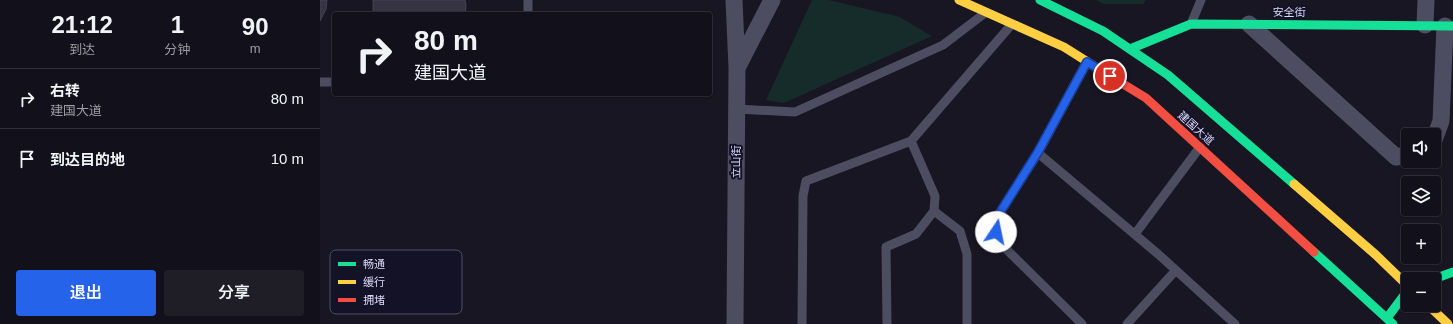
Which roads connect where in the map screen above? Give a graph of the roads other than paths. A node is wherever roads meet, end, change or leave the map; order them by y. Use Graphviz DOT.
graph roads {
  1 [pos="528,0"];
  2 [pos="734,0"];
  3 [pos="772,0"];
  4 [pos="959,0"];
  5 [pos="1040,0"];
  6 [pos="1201,0"];
  7 [pos="1426,0"];
  8 [pos="528,12"];
  9 [pos="986,12"];
  10 [pos="1012,24"];
  11 [pos="1191,24"];
  12 [pos="1249,24"];
  13 [pos="1425,25"];
  14 [pos="1449,26"];
  15 [pos="1130,49"];
  16 [pos="1087,62"];
  17 [pos="737,68"];
  18 [pos="320,82"];
  19 [pos="332,82"];
  20 [pos="737,110"];
  21 [pos="1438,128"];
  22 [pos="911,141"];
  23 [pos="1200,147"];
  24 [pos="1038,152"];
  25 [pos="1401,157"];
  26 [pos="934,211"];
  27 [pos="1135,234"];
  28 [pos="1176,270"];
  29 [pos="1453,272"];
  30 [pos="1441,276"];
  31 [pos="1401,279"];
  32 [pos="1401,301"];
  33 [pos="1435,312"];
  34 [pos="1387,322"];
  35 [pos="735,324"];
  36 [pos="802,324"];
  37 [pos="887,324"];
  38 [pos="967,324"];
  39 [pos="1082,324"];
  40 [pos="1127,324"];
  41 [pos="1235,324"];
  42 [pos="1448,324"];
  1 -- 8 [label="lane"];
  2 -- 17 [label="street, 立山街"];
  3 -- 17 [label="street"];
  4 -- 9 [label="main road, 建国大道"];
  5 -- 15 [label="main road, 建国大道"];
  6 -- 11 [label="lane"];
  7 -- 13 [label="street"];
  9 -- 10 [label="main road, 建国大道"];
  9 -- 20 [label="lane"];
  10 -- 16 [label="main road, 建国大道"];
  10 -- 22 [label="lane"];
  11 -- 12 [label="main road, 安全街"];
  11 -- 15 [label="main road, 安全街"];
  12 -- 13 [label="main road, 安全街"];
  12 -- 25 [label="street"];
  13 -- 14 [label="main road, 安全街"];
  14 -- 21 [label="street"];
  15 -- 31 [label="main road, 建国大道"];
  16 -- 23 [label="main road, 建国大道"];
  16 -- 24 [label="lane"];
  17 -- 20 [label="street, 立山街"];
  18 -- 19 [label="lane"];
  20 -- 35 [label="street, 立山街"];
  22 -- 26 [label="lane"];
  22 -- 36 [label="lane"];
  23 -- 27 [label="lane"];
  23 -- 34 [label="main road, 建国大道"];
  24 -- 27 [label="lane"];
  24 -- 39 [label="lane"];
  26 -- 37 [label="lane"];
  26 -- 38 [label="lane"];
  27 -- 28 [label="lane"];
  28 -- 40 [label="lane"];
  28 -- 41 [label="lane"];
  29 -- 30 [label="main road"];
  32 -- 34 [label="main road"];
  33 -- 42 [label="main road"];
}
